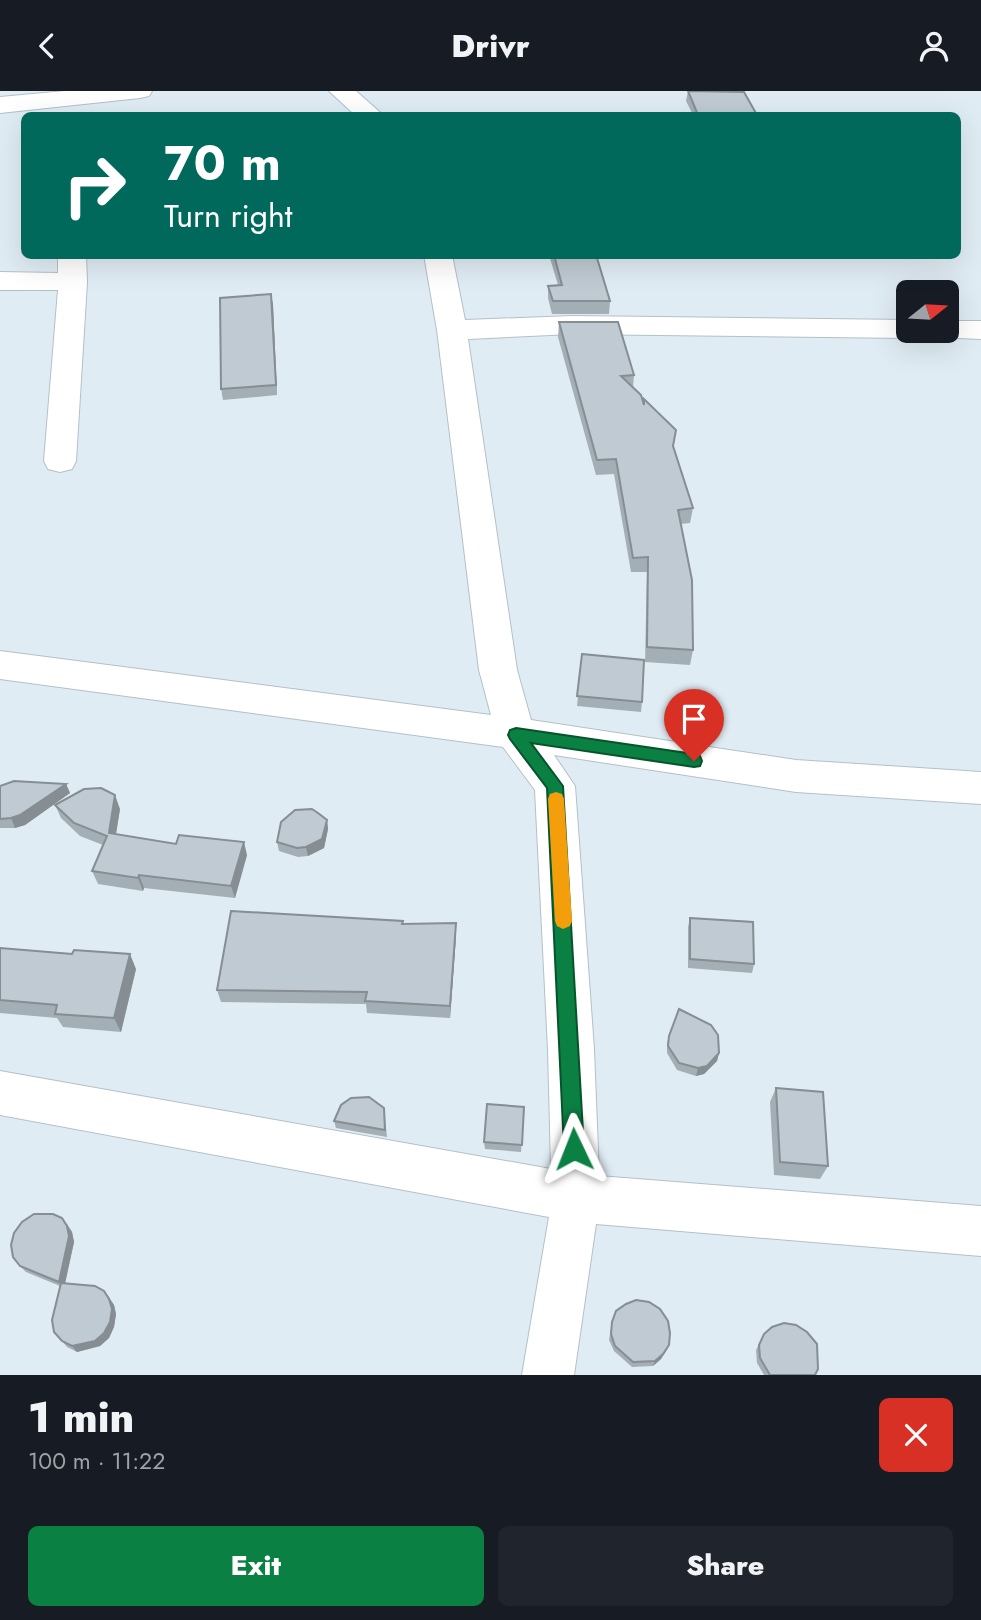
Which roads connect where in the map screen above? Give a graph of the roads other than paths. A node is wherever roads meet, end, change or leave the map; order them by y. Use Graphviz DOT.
graph roads {
  1 [pos="140,91"];
  2 [pos="341,91"];
  3 [pos="0,105"];
  4 [pos="67,107"];
  5 [pos="366,112"];
  6 [pos="439,259"];
  7 [pos="72,269"];
  8 [pos="0,281"];
  9 [pos="896,329"];
  10 [pos="452,330"];
  11 [pos="959,330"];
  12 [pos="981,330"];
  13 [pos="60,461"];
  14 [pos="0,665"];
  15 [pos="516,735"];
  16 [pos="981,788"];
  17 [pos="0,1093"];
  18 [pos="576,1198"];
  19 [pos="981,1231"];
  20 [pos="548,1375"];
  1 -- 4 [label="street"];
  2 -- 5 [label="street"];
  3 -- 4 [label="street"];
  6 -- 10 [label="street"];
  7 -- 8 [label="street"];
  7 -- 13 [label="street"];
  9 -- 10 [label="street"];
  10 -- 15 [label="street"];
  11 -- 12 [label="street"];
  14 -- 15 [label="street"];
  15 -- 16 [label="street"];
  15 -- 18 [label="street"];
  17 -- 18 [label="street"];
  18 -- 19 [label="street"];
  18 -- 20 [label="street"];
}
